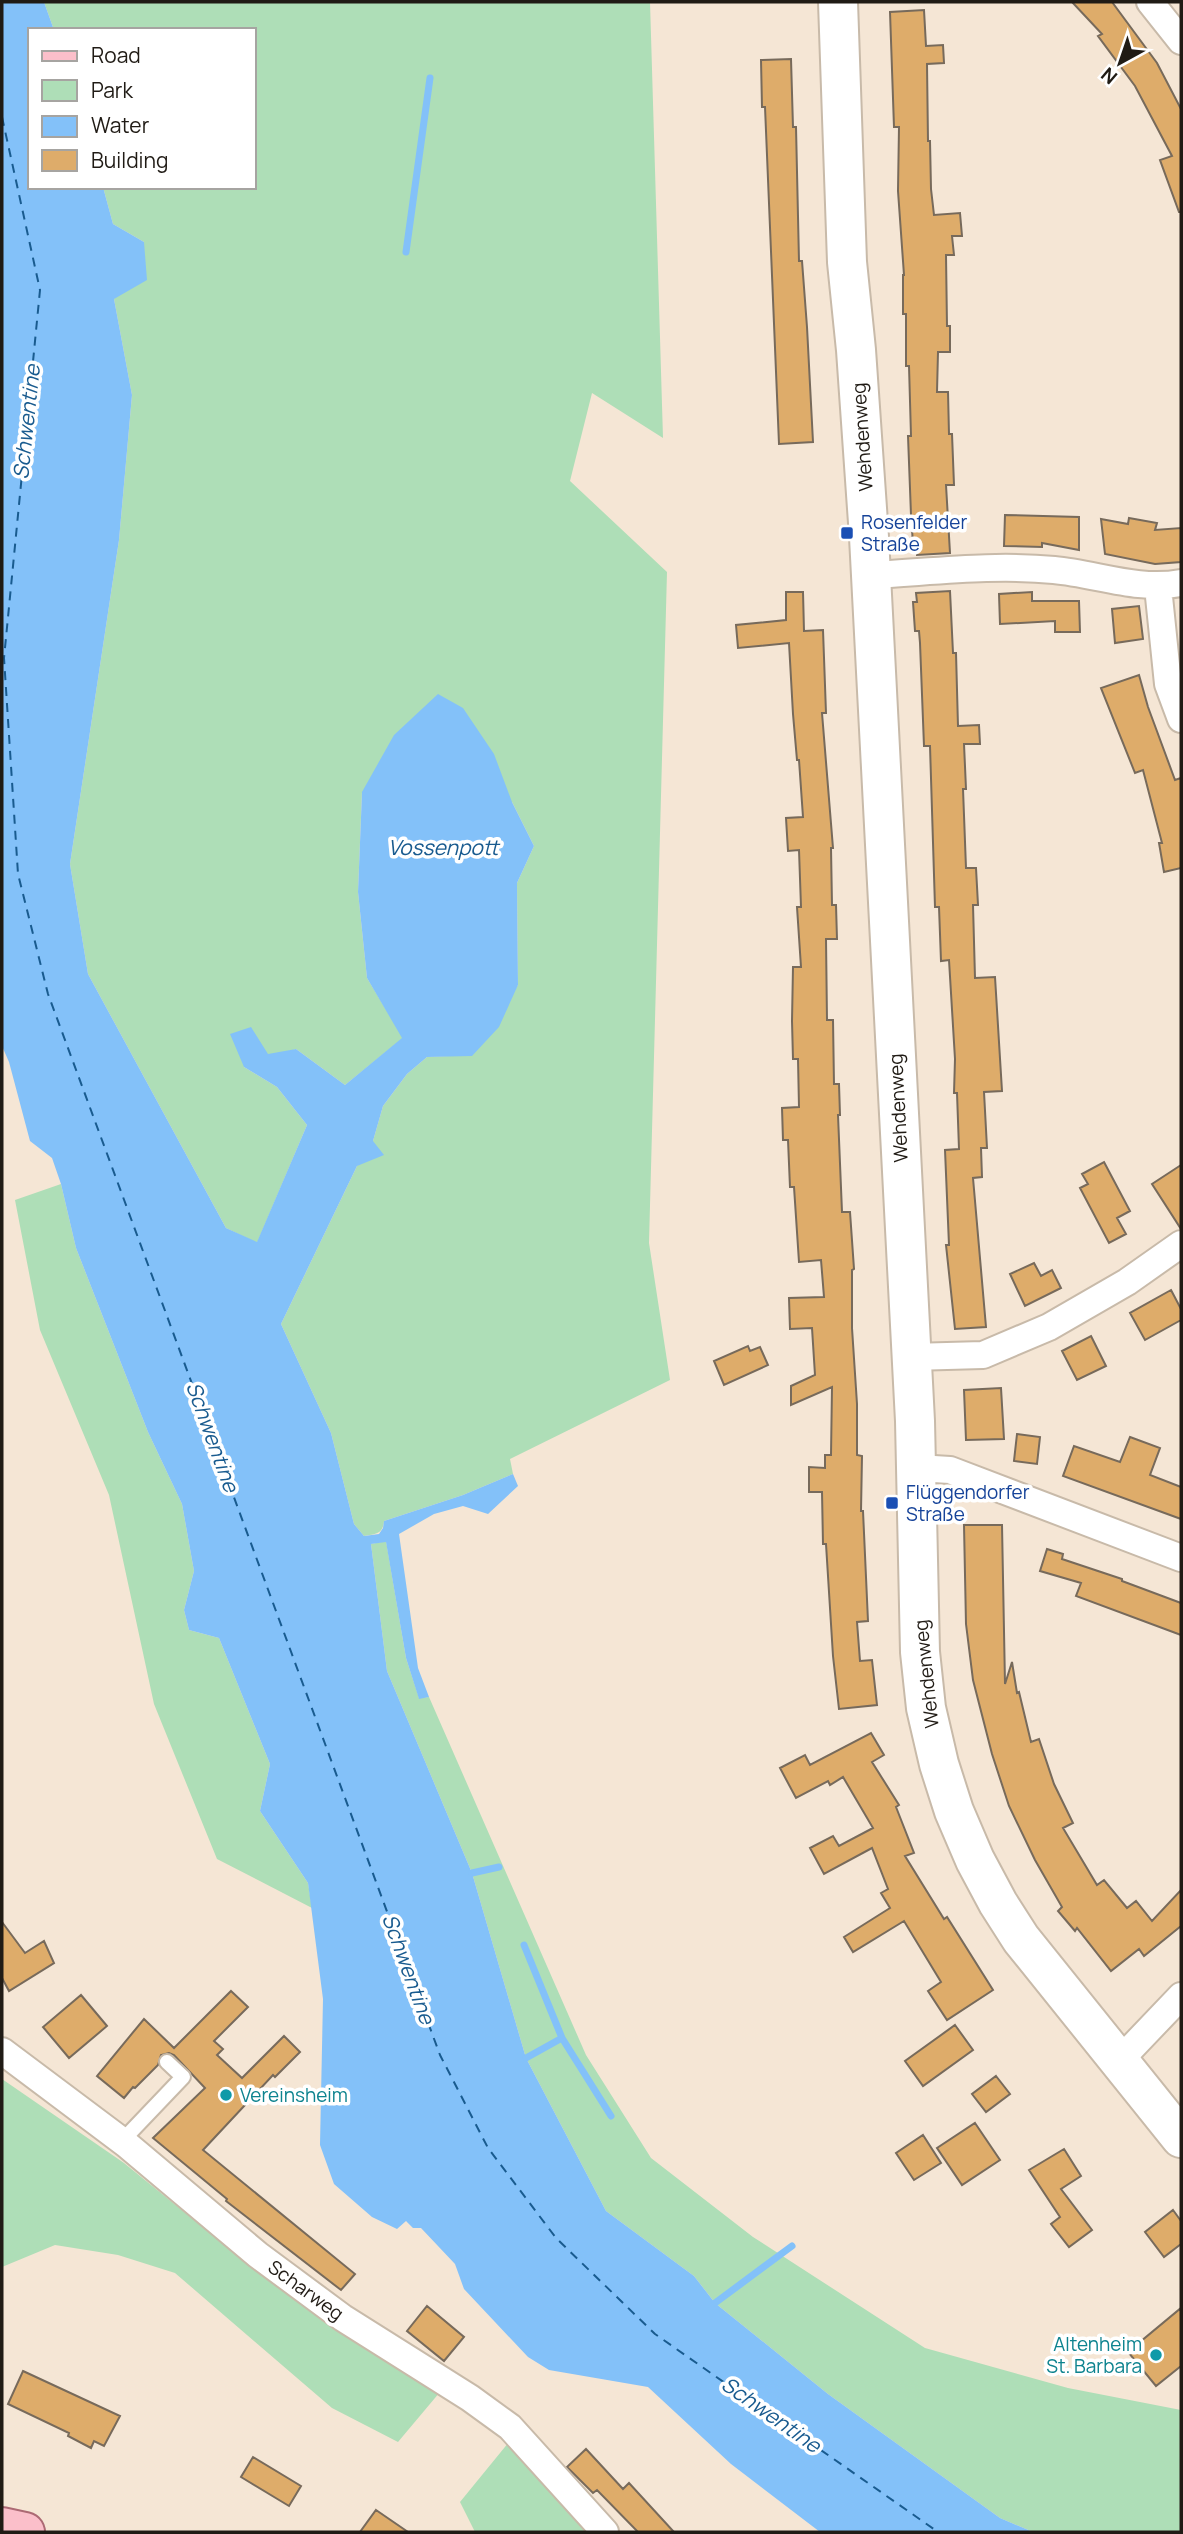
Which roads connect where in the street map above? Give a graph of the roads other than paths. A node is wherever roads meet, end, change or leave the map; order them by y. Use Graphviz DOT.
graph roads {
  1 [pos="838,2"];
  2 [pos="1150,2"];
  3 [pos="1181,41"];
  4 [pos="870,575"];
  5 [pos="1170,585"];
  6 [pos="1181,719"];
  7 [pos="1181,1244"];
  8 [pos="911,1357"];
  9 [pos="917,1468"];
  10 [pos="1181,1558"];
  11 [pos="1181,1996"];
  12 [pos="2,2051"];
  13 [pos="1119,2061"];
  14 [pos="167,2062"];
  15 [pos="1181,2138"];
  16 [pos="122,2141"];
  17 [pos="2,2527"];
  18 [pos="24,2532"];
  19 [pos="605,2532"];
  1 -- 4 [label="main road, Wehdenweg"];
  2 -- 3 [label="street"];
  4 -- 5 [label="street"];
  4 -- 8 [label="main road, Wehdenweg"];
  5 -- 6 [label="street"];
  7 -- 8 [label="street"];
  8 -- 9 [label="main road, Wehdenweg"];
  9 -- 10 [label="street"];
  9 -- 13 [label="main road, Wehdenweg"];
  11 -- 13 [label="street"];
  12 -- 16 [label="street, Scharweg"];
  13 -- 15 [label="main road, Wehdenweg"];
  14 -- 16 [label="lane"];
  16 -- 19 [label="street, Scharweg"];
  17 -- 18 [label="main road"];
}
